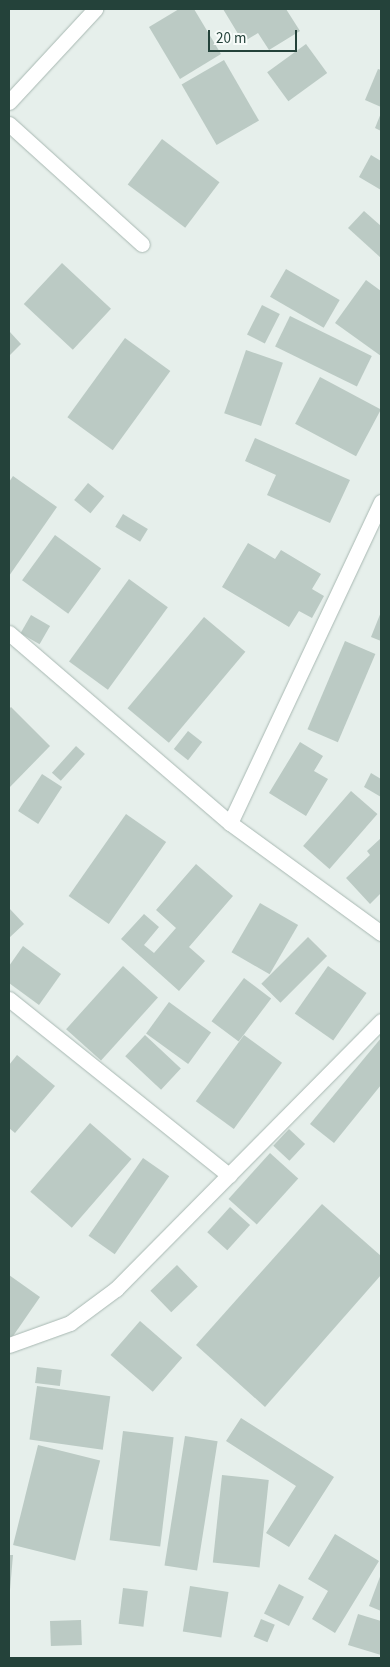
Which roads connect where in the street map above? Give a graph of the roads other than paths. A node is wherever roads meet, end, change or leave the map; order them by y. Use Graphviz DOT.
graph roads {
  1 [pos="94,9"];
  2 [pos="9,102"];
  3 [pos="9,124"];
  4 [pos="142,244"];
  5 [pos="381,502"];
  6 [pos="9,633"];
  7 [pos="230,823"];
  8 [pos="381,933"];
  9 [pos="9,999"];
  10 [pos="381,1021"];
  11 [pos="229,1175"];
  12 [pos="9,1345"];
  1 -- 2 [label="street"];
  3 -- 4 [label="street"];
  5 -- 7 [label="street"];
  6 -- 7 [label="street"];
  7 -- 8 [label="street"];
  9 -- 11 [label="street"];
  10 -- 11 [label="street"];
  11 -- 12 [label="street"];
}
